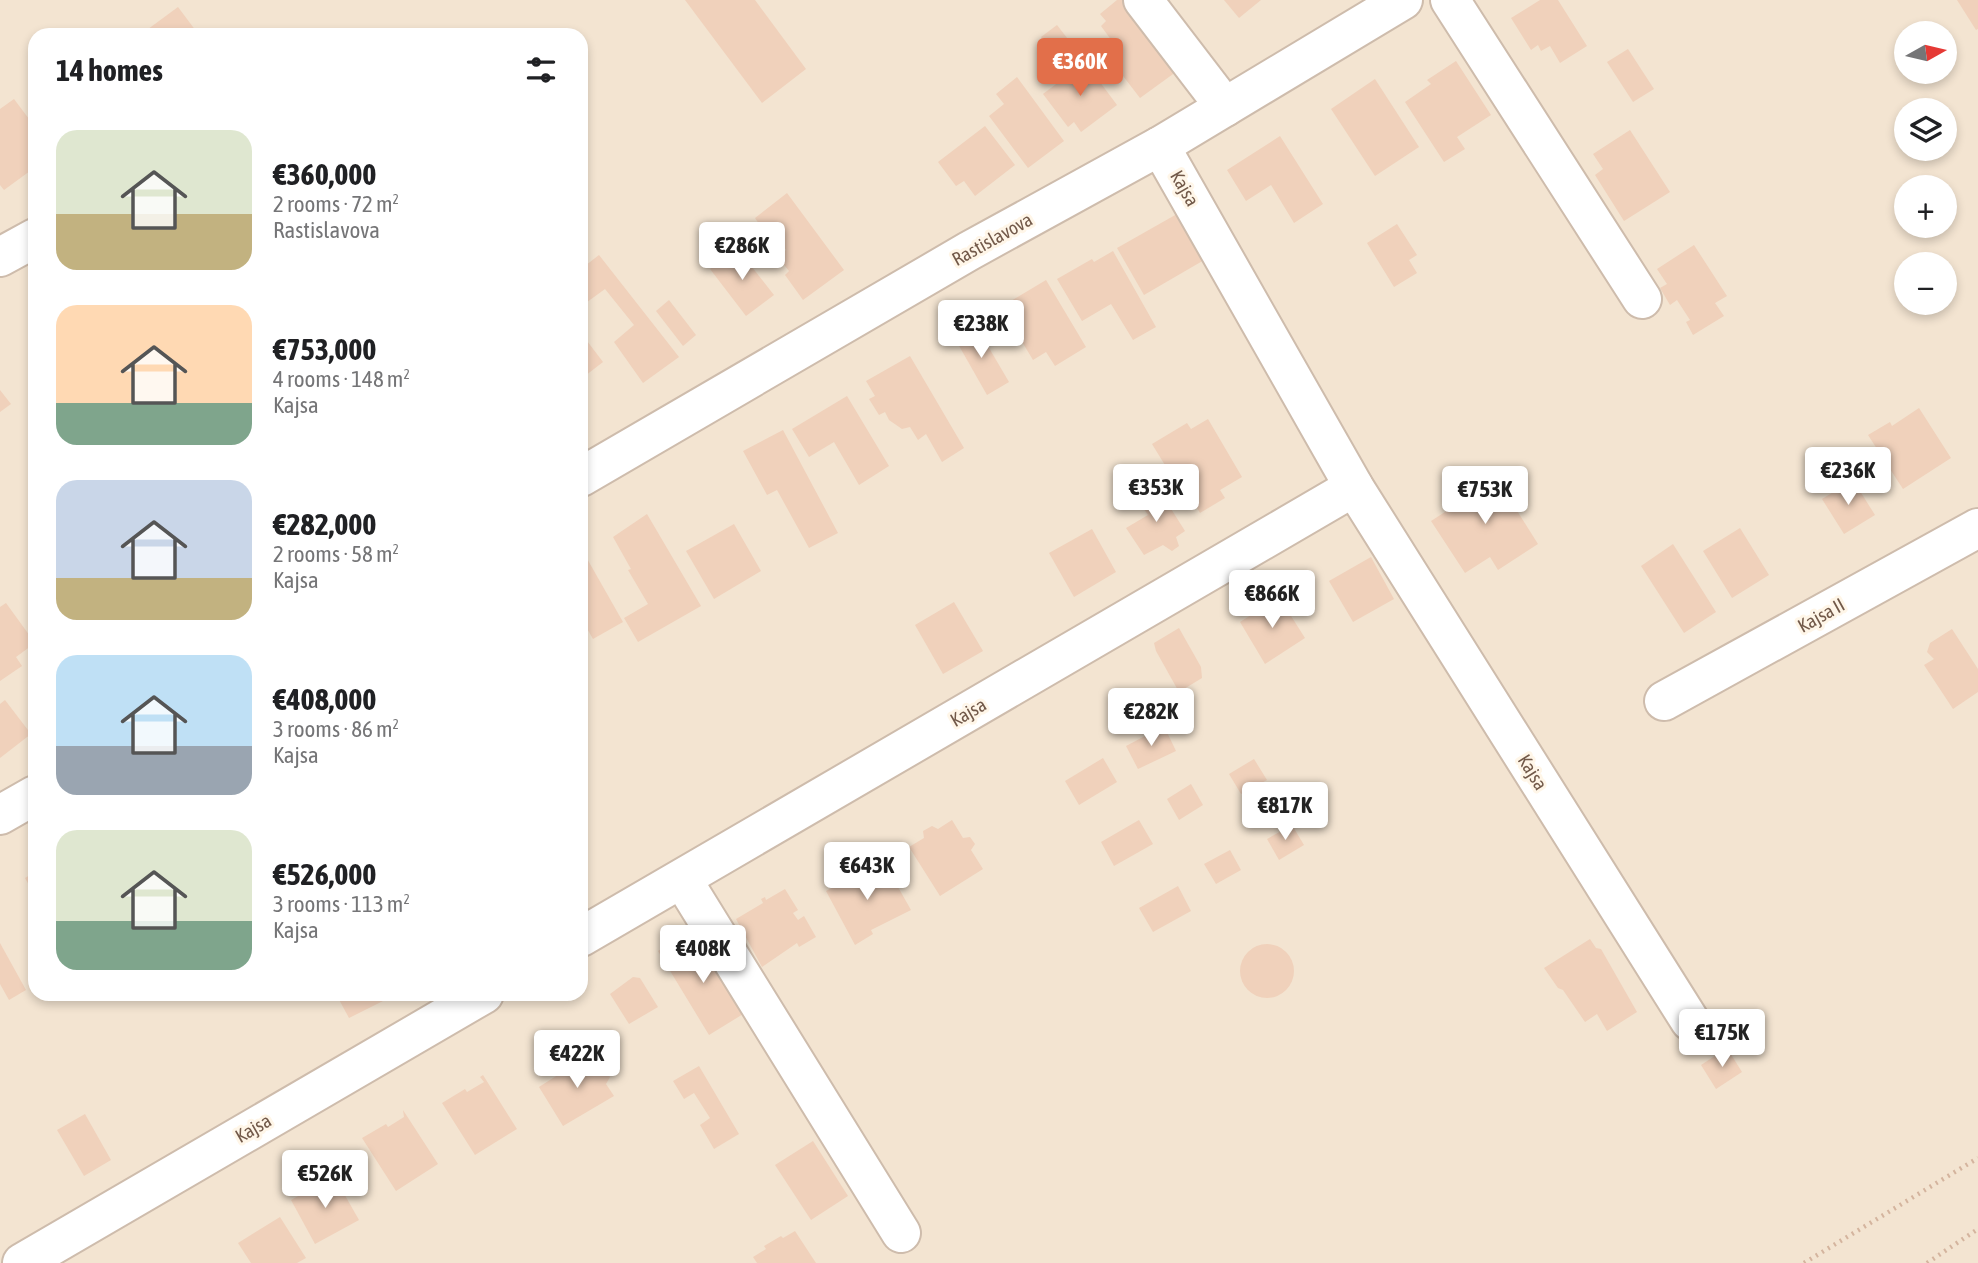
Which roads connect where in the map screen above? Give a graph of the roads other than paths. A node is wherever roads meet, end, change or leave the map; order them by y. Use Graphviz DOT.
graph roads {
  1 [pos="1143,0"];
  2 [pos="1404,0"];
  3 [pos="1450,0"];
  4 [pos="1225,107"];
  5 [pos="1160,146"];
  6 [pos="28,242"];
  7 [pos="0,257"];
  8 [pos="1642,299"];
  9 [pos="588,473"];
  10 [pos="1354,487"];
  11 [pos="1978,528"];
  12 [pos="1664,701"];
  13 [pos="28,799"];
  14 [pos="0,815"];
  15 [pos="682,878"];
  16 [pos="588,933"];
  17 [pos="472,1001"];
  18 [pos="1690,1021"];
  19 [pos="901,1233"];
  20 [pos="22,1263"];
  1 -- 4 [label="street"];
  2 -- 4 [label="street, Rastislavova"];
  3 -- 8 [label="street"];
  4 -- 5 [label="street, Rastislavova"];
  5 -- 9 [label="street, Rastislavova"];
  5 -- 10 [label="street, Kajsa"];
  6 -- 7 [label="street"];
  10 -- 15 [label="street, Kajsa"];
  10 -- 18 [label="street, Kajsa"];
  11 -- 12 [label="street, Kajsa II"];
  13 -- 14 [label="street"];
  15 -- 16 [label="street, Kajsa"];
  15 -- 19 [label="street"];
  17 -- 20 [label="street, Kajsa"];
}
